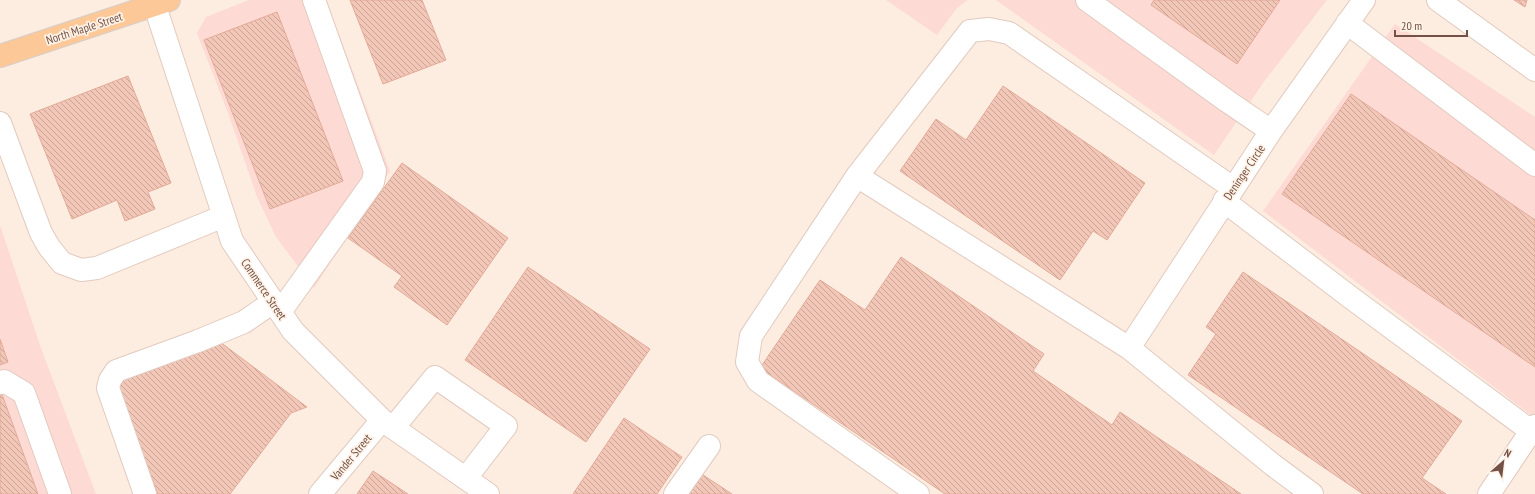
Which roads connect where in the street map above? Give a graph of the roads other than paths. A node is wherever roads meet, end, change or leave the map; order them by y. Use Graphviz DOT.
graph roads {
  1 [pos="314,0"];
  2 [pos="1087,0"];
  3 [pos="1364,0"];
  4 [pos="1438,0"];
  5 [pos="159,2"];
  6 [pos="1347,23"];
  7 [pos="0,56"];
  8 [pos="1535,70"];
  9 [pos="0,122"];
  10 [pos="1271,131"];
  11 [pos="1535,165"];
  12 [pos="857,176"];
  13 [pos="1228,195"];
  14 [pos="224,216"];
  15 [pos="276,307"];
  16 [pos="1129,348"];
  17 [pos="0,382"];
  18 [pos="388,424"];
  19 [pos="1533,428"];
  20 [pos="709,446"];
  21 [pos="466,478"];
  22 [pos="60,494"];
  23 [pos="145,494"];
  24 [pos="320,494"];
  25 [pos="488,494"];
  26 [pos="674,494"];
  27 [pos="918,494"];
  28 [pos="1312,494"];
  29 [pos="1489,494"];
  1 -- 15 [label="street"];
  2 -- 10 [label="street"];
  3 -- 6 [label="street, Deninger Circle"];
  4 -- 8 [label="street"];
  5 -- 7 [label="main road, North Maple Street"];
  5 -- 14 [label="street, Commerce Street"];
  6 -- 10 [label="street, Deninger Circle"];
  6 -- 11 [label="street"];
  9 -- 14 [label="street"];
  10 -- 13 [label="street, Deninger Circle"];
  12 -- 13 [label="street"];
  12 -- 16 [label="street"];
  12 -- 27 [label="street"];
  13 -- 16 [label="street, Deninger Circle"];
  13 -- 19 [label="street"];
  14 -- 15 [label="street, Commerce Street"];
  15 -- 18 [label="street, Commerce Street"];
  15 -- 23 [label="street"];
  16 -- 28 [label="street"];
  17 -- 22 [label="street"];
  18 -- 21 [label="street, Commerce Street"];
  18 -- 21 [label="street, Vander Street"];
  18 -- 24 [label="street, Vander Street"];
  19 -- 29 [label="street"];
  20 -- 26 [label="street"];
  21 -- 25 [label="street, Commerce Street"];
}
